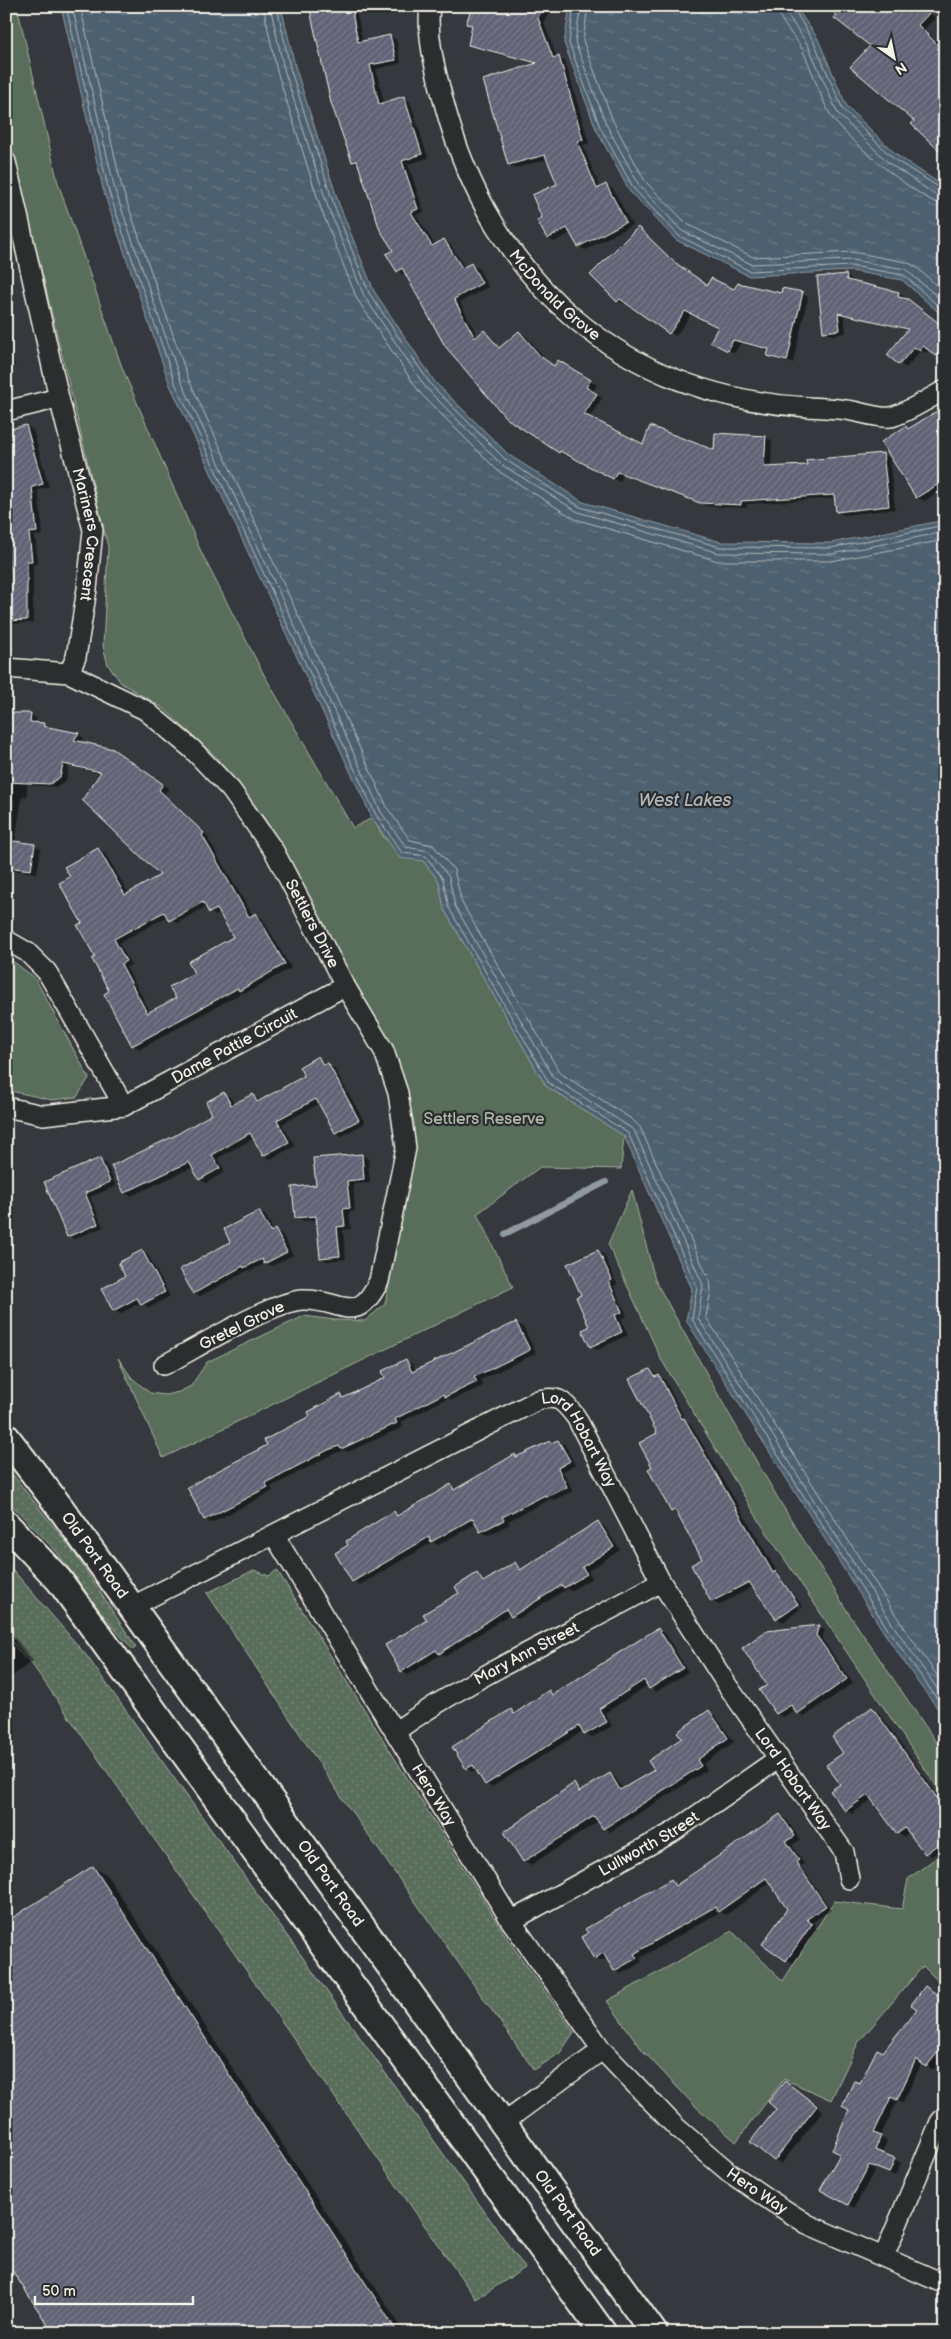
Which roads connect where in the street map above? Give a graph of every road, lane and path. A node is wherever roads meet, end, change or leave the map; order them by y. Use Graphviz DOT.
graph roads {
  1 [pos="430,6"];
  2 [pos="6,164"];
  3 [pos="945,390"];
  4 [pos="59,398"];
  5 [pos="6,411"];
  6 [pos="6,668"];
  7 [pos="69,673"];
  8 [pos="6,940"];
  9 [pos="345,986"];
  10 [pos="124,1106"];
  11 [pos="6,1107"];
  12 [pos="352,1309"];
  13 [pos="164,1365"];
  14 [pos="6,1437"];
  15 [pos="6,1524"];
  16 [pos="274,1535"];
  17 [pos="661,1582"];
  18 [pos="131,1607"];
  19 [pos="396,1731"];
  20 [pos="778,1758"];
  21 [pos="849,1879"];
  22 [pos="511,1921"];
  23 [pos="602,2050"];
  24 [pos="945,2116"];
  25 [pos="504,2122"];
  26 [pos="469,2147"];
  27 [pos="884,2256"];
  28 [pos="945,2284"];
  29 [pos="603,2333"];
  30 [pos="654,2333"];
  1 -- 3 [label="street, McDonald Grove"];
  2 -- 4 [label="street, Mariners Crescent"];
  4 -- 5 [label="street"];
  4 -- 7 [label="street, Mariners Crescent"];
  6 -- 7 [label="street, Settlers Drive"];
  7 -- 9 [label="street, Settlers Drive"];
  8 -- 10 [label="street"];
  9 -- 10 [label="street, Dame Pattie Circuit"];
  9 -- 12 [label="street, Settlers Drive"];
  10 -- 11 [label="street, Dame Pattie Circuit"];
  12 -- 13 [label="street, Gretel Grove"];
  14 -- 18 [label="main road, Old Port Road"];
  15 -- 26 [label="main road"];
  16 -- 17 [label="street, Lord Hobart Way"];
  16 -- 18 [label="street, Lord Hobart Way"];
  16 -- 19 [label="street, Hero Way"];
  17 -- 19 [label="street, Mary Ann Street"];
  17 -- 20 [label="street, Lord Hobart Way"];
  18 -- 25 [label="main road, Old Port Road"];
  19 -- 22 [label="street, Hero Way"];
  20 -- 21 [label="street, Lord Hobart Way"];
  20 -- 22 [label="street, Lullworth Street"];
  22 -- 23 [label="street, Hero Way"];
  23 -- 25 [label="street"];
  23 -- 27 [label="street, Hero Way"];
  24 -- 27 [label="street"];
  25 -- 26 [label="main road"];
  25 -- 30 [label="main road, Old Port Road"];
  26 -- 29 [label="main road"];
  27 -- 28 [label="street, Hero Way"];
}
